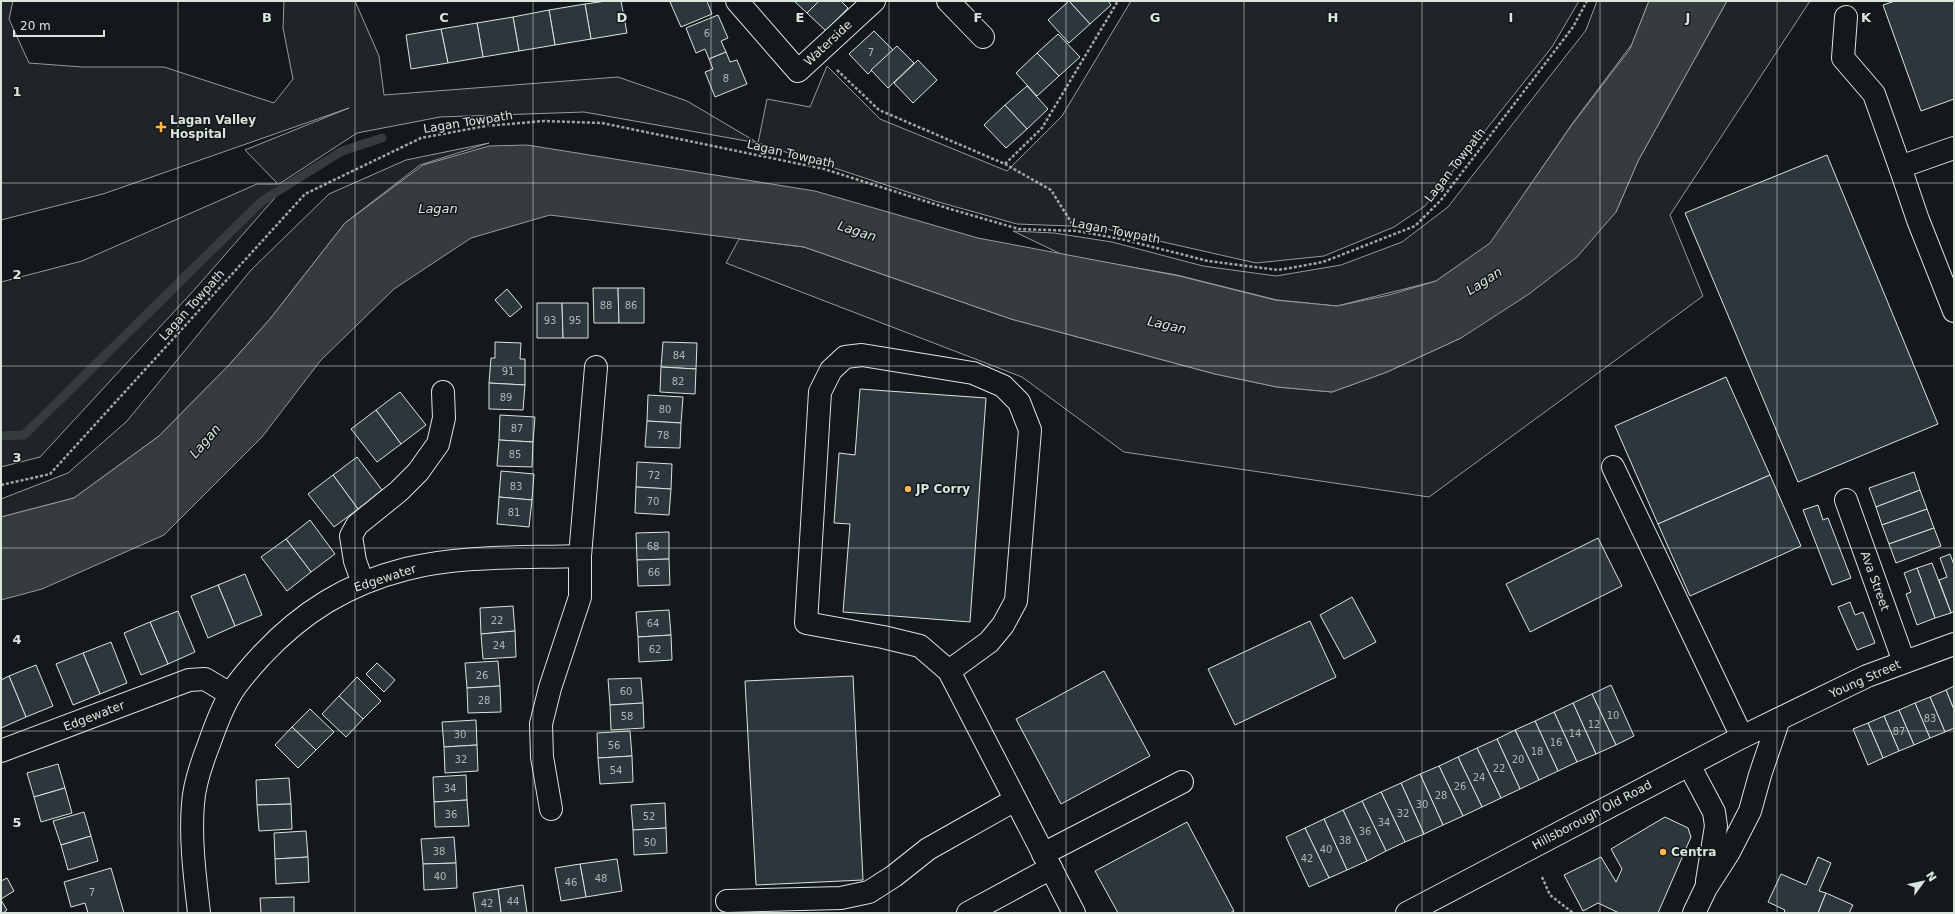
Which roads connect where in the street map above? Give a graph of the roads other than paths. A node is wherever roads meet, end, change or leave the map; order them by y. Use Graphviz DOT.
graph roads {
  1 [pos="737,1"];
  2 [pos="874,1"];
  3 [pos="948,1"];
  4 [pos="1846,17"];
  5 [pos="983,37"];
  6 [pos="1954,148"];
  7 [pos="1900,167"];
  8 [pos="1954,311"];
  9 [pos="596,367"];
  10 [pos="443,392"];
  11 [pos="1613,467"];
  12 [pos="1846,500"];
  13 [pos="580,556"];
  14 [pos="363,583"];
  15 [pos="1954,644"];
  16 [pos="1904,662"];
  17 [pos="949,671"];
  18 [pos="230,694"];
  19 [pos="1779,719"];
  20 [pos="1742,737"];
  21 [pos="1,751"];
  22 [pos="1689,765"];
  23 [pos="1182,782"];
  24 [pos="1015,800"];
  25 [pos="551,809"];
  26 [pos="1047,861"];
  27 [pos="1706,888"];
  28 [pos="727,901"];
  29 [pos="1440,906"];
  30 [pos="199,913"];
  31 [pos="968,913"];
  32 [pos="1074,913"];
  33 [pos="1407,913"];
  34 [pos="1694,913"];
  1 -- 2 [label="street, Waterside"];
  3 -- 5 [label="street"];
  4 -- 7 [label="street"];
  6 -- 7 [label="street"];
  7 -- 8 [label="street"];
  9 -- 13 [label="street"];
  10 -- 14 [label="street"];
  11 -- 20 [label="street"];
  12 -- 16 [label="street, Ava Street"];
  13 -- 14 [label="street, Edgewater"];
  13 -- 25 [label="street"];
  14 -- 18 [label="street, Edgewater"];
  15 -- 16 [label="street, Young Street"];
  16 -- 19 [label="street, Young Street"];
  17 -- 17 [label="street"];
  17 -- 24 [label="street"];
  18 -- 21 [label="street, Edgewater"];
  18 -- 30 [label="street, Edgewater"];
  19 -- 20 [label="street, Hillsborough Old Road"];
  19 -- 27 [label="street"];
  20 -- 22 [label="street, Hillsborough Old Road"];
  22 -- 27 [label="street"];
  22 -- 29 [label="street, Hillsborough Old Road"];
  23 -- 26 [label="street"];
  24 -- 26 [label="street"];
  24 -- 28 [label="street"];
  26 -- 31 [label="street"];
  26 -- 32 [label="street"];
  27 -- 34 [label="street"];
  29 -- 33 [label="street, Hillsborough Old Road"];
}
